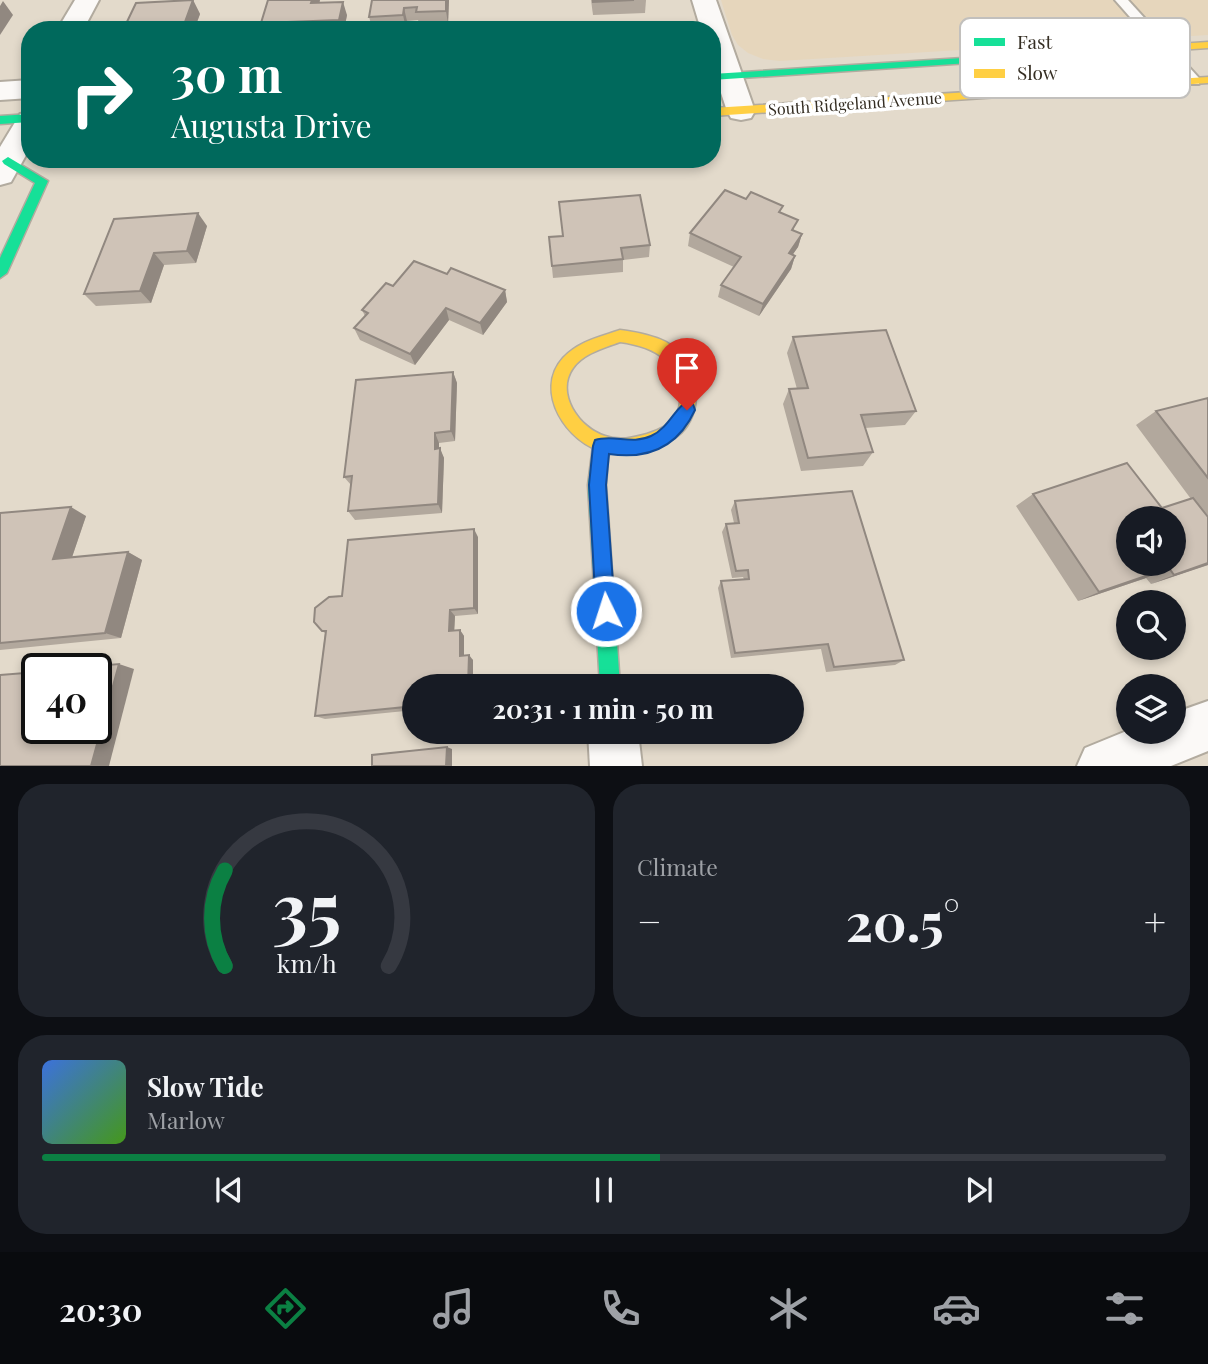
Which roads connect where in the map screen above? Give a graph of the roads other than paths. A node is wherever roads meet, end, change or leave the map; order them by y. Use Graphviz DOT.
graph roads {
  1 [pos="87,0"];
  2 [pos="704,0"];
  3 [pos="1121,0"];
  4 [pos="1137,18"];
  5 [pos="75,21"];
  6 [pos="709,21"];
  7 [pos="1208,45"];
  8 [pos="1190,46"];
  9 [pos="960,55"];
  10 [pos="721,63"];
  11 [pos="721,69"];
  12 [pos="21,90"];
  13 [pos="0,91"];
  14 [pos="960,97"];
  15 [pos="741,111"];
  16 [pos="721,112"];
  17 [pos="0,120"];
  18 [pos="21,120"];
  19 [pos="21,139"];
  20 [pos="9,164"];
  21 [pos="0,273"];
  22 [pos="601,446"];
  23 [pos="609,674"];
  24 [pos="1208,726"];
  25 [pos="614,744"];
  26 [pos="615,765"];
  27 [pos="1103,765"];
  1 -- 5 [label="street"];
  2 -- 6 [label="street"];
  3 -- 4 [label="lane"];
  7 -- 8 [label="main road, South Ridgeland Avenue"];
  9 -- 10 [label="main road, South Ridgeland Avenue"];
  11 -- 15 [label="street"];
  12 -- 13 [label="street"];
  14 -- 15 [label="main road, South Ridgeland Avenue"];
  15 -- 16 [label="main road, South Ridgeland Avenue"];
  17 -- 18 [label="main road"];
  19 -- 20 [label="street"];
  20 -- 21 [label="main road"];
  22 -- 22 [label="main road"];
  22 -- 23 [label="main road"];
  24 -- 27 [label="street"];
  25 -- 26 [label="street"];
}
